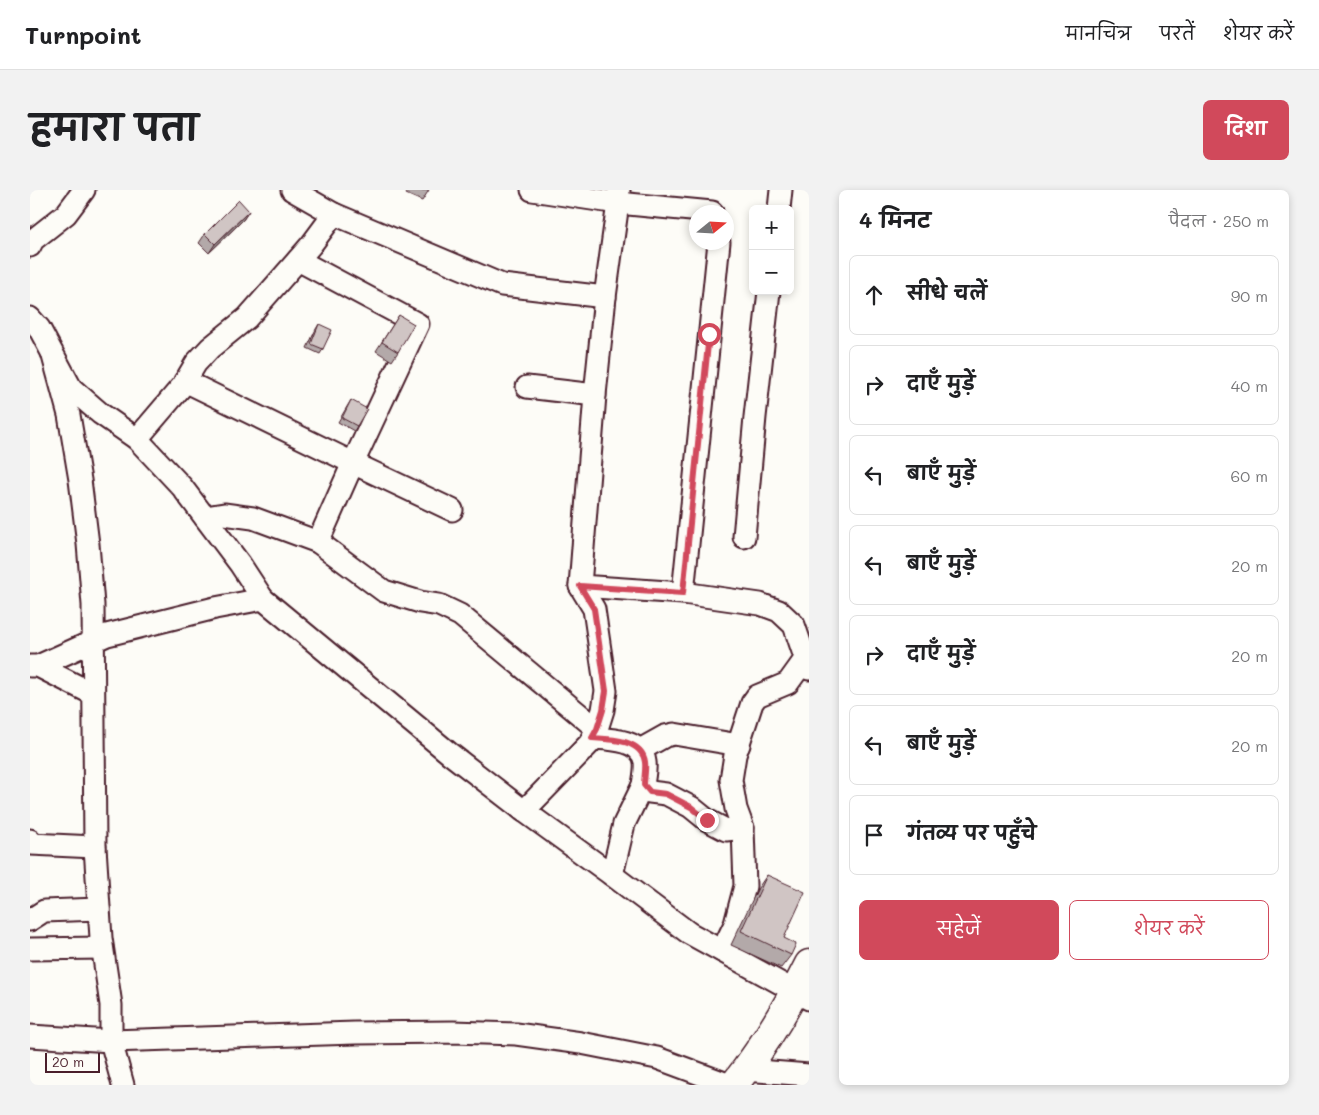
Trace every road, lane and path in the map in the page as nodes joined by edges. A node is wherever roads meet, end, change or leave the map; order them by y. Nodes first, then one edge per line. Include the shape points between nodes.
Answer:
1 (84, 190) edge
2 (292, 190) edge
3 (532, 190) edge
4 (781, 190) edge
5 (618, 197) edge
6 (779, 205) edge
7 (689, 208) edge
8 (334, 214) junction
9 (30, 246) edge
10 (718, 250) edge
11 (298, 260) junction
12 (769, 295) edge
13 (605, 297) junction
14 (30, 318) edge
15 (53, 356) junction
16 (185, 381) junction
17 (527, 387) dead end
18 (595, 395) junction
19 (137, 438) junction
20 (353, 463) junction
21 (452, 510) dead end
22 (205, 517) junction
23 (744, 537) dead end
24 (318, 542) junction
25 (580, 586) junction
26 (683, 593) junction
27 (263, 599) junction
28 (93, 642) junction
29 (807, 664) edge
30 (34, 666) edge
31 (93, 694) junction
32 (595, 733) junction
33 (739, 745) junction
34 (640, 750) junction
35 (644, 785) junction
36 (524, 812) junction
37 (743, 828) junction
38 (30, 840) edge
39 (94, 847) junction
40 (612, 875) junction
41 (99, 910) junction
42 (30, 920) edge
43 (102, 948) junction
44 (30, 949) edge
45 (722, 951) junction
46 (809, 964) edge
47 (802, 995) edge
48 (30, 1036) edge
49 (111, 1041) junction
50 (809, 1075) edge
51 (736, 1080) edge
52 (123, 1085) edge

1 - 9 street via 66,214
2 - 8 street
3 - 5 street
4 - 6 street
5 - 7 street
5 - 13 street
8 - 11 street
8 - 13 street via 502,285
10 - 26 street
11 - 16 street via 247,318 210,348
11 - 20 street via 418,324
12 - 23 street
13 - 18 street
14 - 15 street via 39,328
15 - 19 street via 72,388
15 - 28 street via 69,415 80,480 93,605
16 - 19 street
16 - 20 street
17 - 18 street
18 - 25 street
19 - 22 street
20 - 21 street
20 - 24 street
22 - 24 street via 224,514 253,518
22 - 27 street
24 - 32 street via 384,591 439,605 460,615
25 - 26 street
25 - 32 street via 594,609 606,691
26 - 29 street via 760,604 779,611 794,626
27 - 28 street via 107,634
27 - 36 street
28 - 30 street
28 - 31 street
29 - 33 street via 788,682 757,696
30 - 31 street
31 - 39 street
32 - 34 street via 622,740
32 - 36 street via 590,743
33 - 34 street via 674,734
33 - 37 street via 731,780
34 - 35 street via 645,761
35 - 37 street via 650,792 666,794 691,807 726,830
35 - 40 street via 624,824
36 - 40 street
37 - 45 street via 745,886 735,924
38 - 39 street via 30,844
39 - 41 street
40 - 45 street via 689,932
41 - 42 street via 44,911
41 - 43 street
43 - 44 street
43 - 49 street via 111,1005
45 - 47 street
46 - 47 main road
47 - 51 main road
48 - 49 street
49 - 51 street via 355,1033 516,1034 657,1058
49 - 52 street
50 - 51 street

